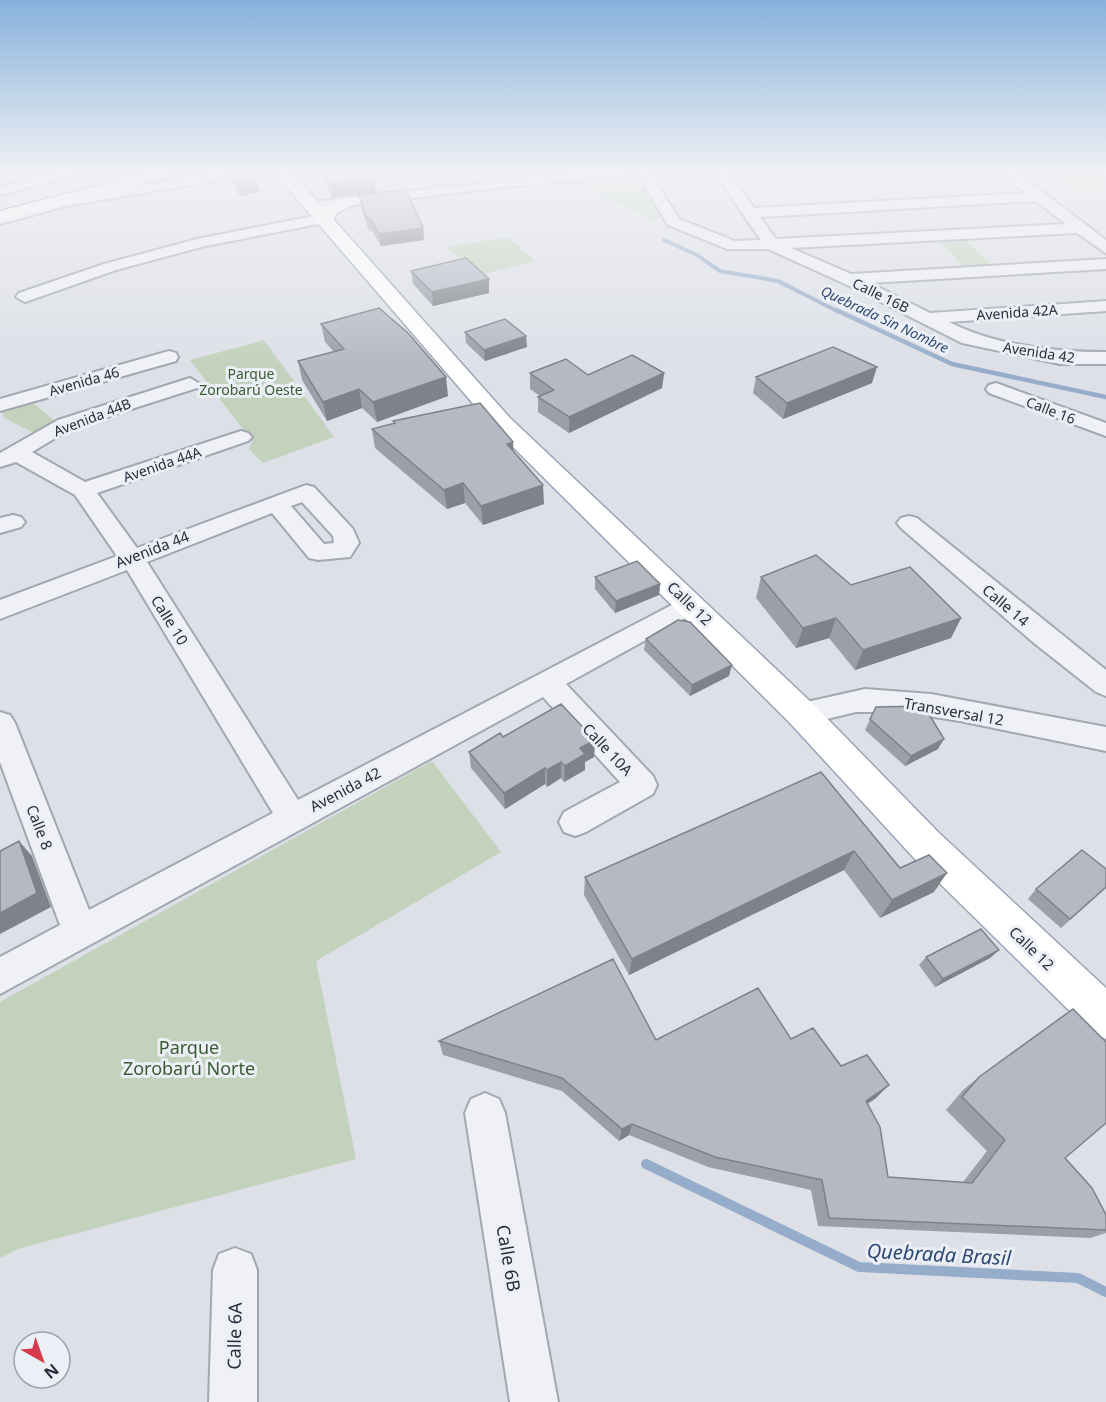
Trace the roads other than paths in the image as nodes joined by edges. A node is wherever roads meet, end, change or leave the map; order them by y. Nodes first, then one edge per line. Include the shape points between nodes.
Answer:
1 (227, 236) edge
2 (340, 236) edge
3 (709, 236) edge
4 (766, 236) edge
5 (927, 236) edge
6 (1091, 236) edge
7 (772, 245) junction
8 (1106, 248) edge
9 (1106, 264) edge
10 (849, 279) junction
11 (25, 297) dead end
12 (1106, 306) edge
13 (928, 318) junction
14 (972, 340) joint
15 (169, 357) dead end
16 (1106, 358) edge
17 (190, 384) dead end
18 (996, 389) dead end
19 (35, 395) junction
20 (0, 405) edge
21 (65, 424) junction
22 (1106, 430) edge
23 (241, 437) dead end
24 (8, 457) edge
25 (83, 490) junction
26 (276, 503) junction
27 (909, 523) dead end
28 (131, 557) junction
29 (691, 604) junction
30 (0, 610) edge
31 (547, 682) junction
32 (1106, 685) edge
33 (802, 714) junction
34 (0, 723) edge
35 (1106, 739) edge
36 (292, 817) junction
37 (575, 822) dead end
38 (80, 931) junction
39 (0, 976) edge
40 (1106, 1017) edge
41 (485, 1113) dead end
42 (235, 1270) dead end
43 (233, 1402) edge
44 (534, 1402) edge

1 - 11 street via 111,267
2 - 29 main road, Calle 12 via 502,423
3 - 7 street via 730,245
4 - 7 street, Calle 16B
5 - 7 street
6 - 8 street
7 - 10 street, Calle 16B
9 - 10 street
10 - 13 street, Calle 16B
12 - 13 street, Avenida 42A
13 - 14 street, Calle 16B
14 - 16 street, Avenida 42 via 1068,359
15 - 19 street, Avenida 46
17 - 21 street, Avenida 44B
18 - 22 street, Calle 16
19 - 20 street, Avenida 46
19 - 21 street
21 - 24 street, Avenida 44B
23 - 25 street, Avenida 44A
24 - 25 street, Calle 10
25 - 28 street, Calle 10
26 - 26 street, Avenida 44 via 306,492 345,534 347,543 341,551 318,552
26 - 28 street, Avenida 44
27 - 32 street, Calle 14
28 - 30 street, Avenida 44
28 - 36 street, Calle 10
29 - 31 street, Avenida 42
29 - 33 main road, Calle 12
31 - 36 street, Avenida 42
31 - 37 street, Calle 10A via 642,786
33 - 35 street, Transversal 12 via 872,699 916,702
33 - 40 main road, Calle 12 via 926,844
34 - 38 street, Calle 8
36 - 38 street, Avenida 42
38 - 39 street, Avenida 42
41 - 44 street, Calle 6B
42 - 43 street, Calle 6A

